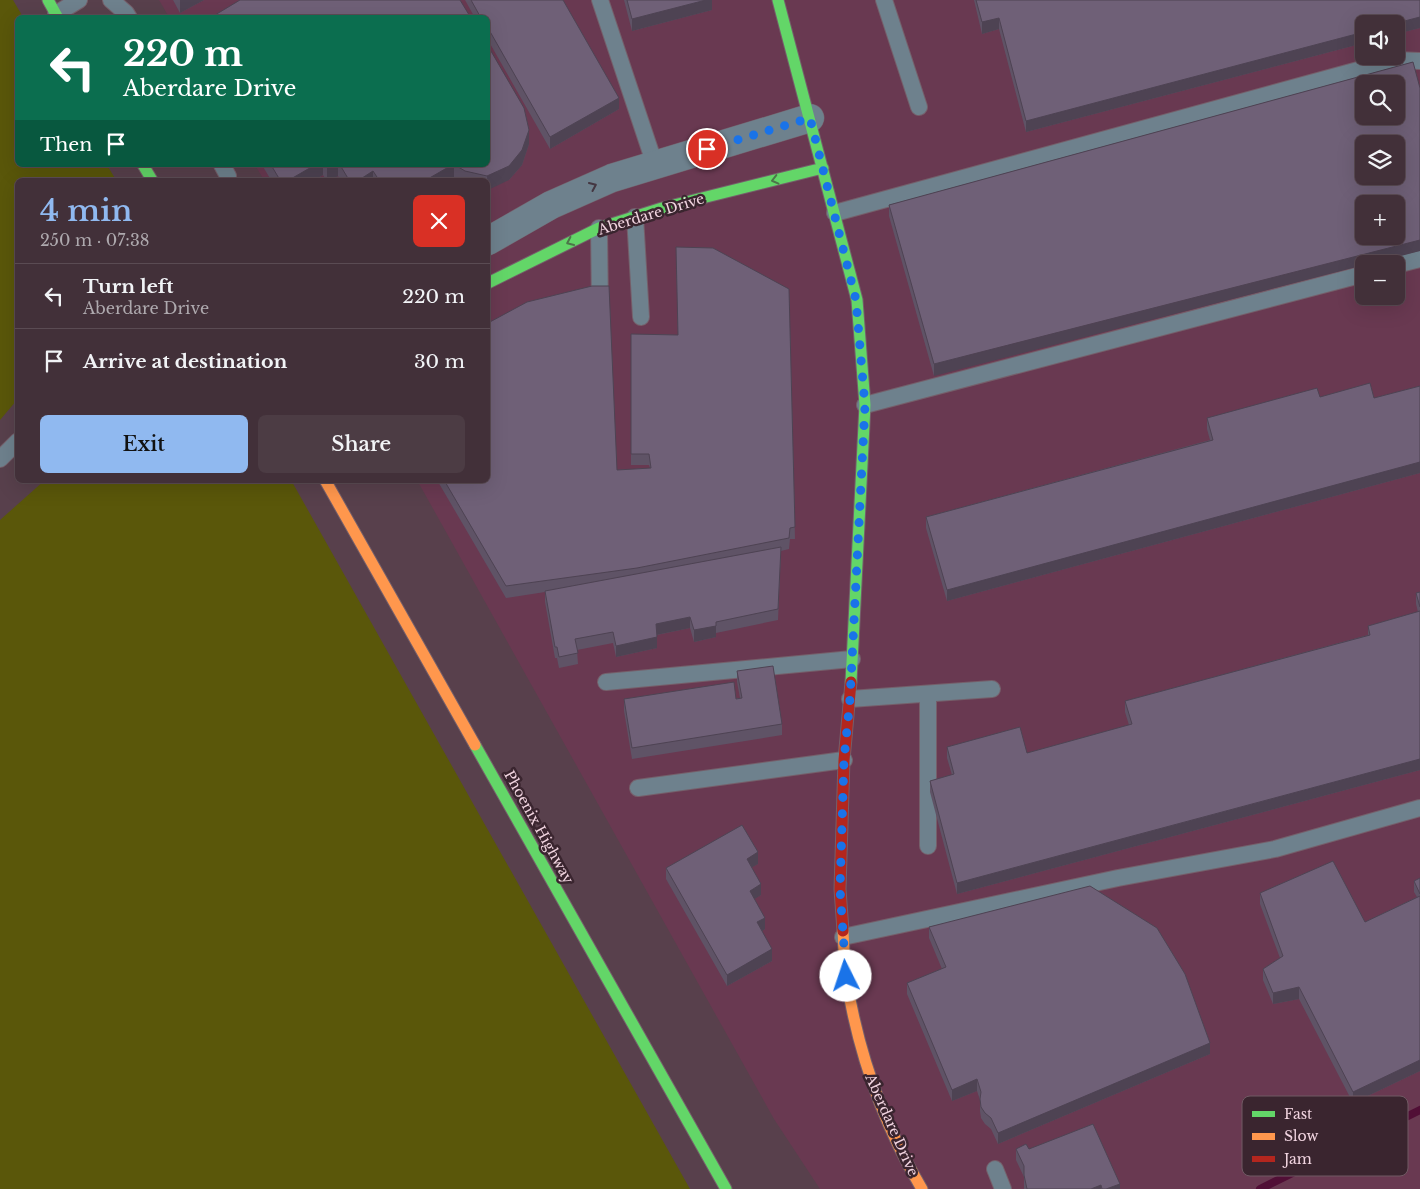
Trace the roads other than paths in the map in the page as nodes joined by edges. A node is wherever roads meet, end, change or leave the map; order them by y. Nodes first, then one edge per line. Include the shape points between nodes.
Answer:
1 (79, 0) edge
2 (111, 0) edge
3 (600, 0) edge
4 (778, 0) edge
5 (884, 0) edge
6 (54, 10) edge
7 (127, 15) edge
8 (1420, 61) edge
9 (919, 107) dead end
10 (810, 118) junction
11 (655, 165) junction
12 (144, 167) edge
13 (823, 168) junction
14 (151, 178) edge
15 (834, 213) junction
16 (635, 217) junction
17 (599, 228) junction
18 (490, 240) edge
19 (1420, 259) edge
20 (1405, 263) edge
21 (1355, 276) edge
22 (490, 283) edge
23 (641, 318) dead end
24 (600, 328) edge
25 (865, 406) junction
26 (15, 444) edge
27 (0, 459) edge
28 (327, 483) edge
29 (852, 659) junction
30 (606, 682) dead end
31 (992, 689) dead end
32 (928, 694) junction
33 (850, 699) junction
34 (844, 760) junction
35 (638, 788) dead end
36 (1420, 808) edge
37 (928, 846) dead end
38 (844, 937) junction
39 (995, 1169) dead end
40 (726, 1189) edge
41 (922, 1189) edge
42 (1003, 1189) edge

1 - 6 lane
2 - 7 lane
3 - 11 lane
4 - 10 street, Aberdare Drive
5 - 9 lane
8 - 15 lane via 1395,60
10 - 11 street
10 - 13 street, Aberdare Drive
18 -> 11 street via 551,205 612,178
12 - 14 street
13 - 15 street, Aberdare Drive
13 -> 16 street, Aberdare Drive
15 - 25 street, Aberdare Drive via 856,300
16 - 17 street, Aberdare Drive
16 - 23 lane
17 -> 22 street, Aberdare Drive
17 - 24 lane
19 - 20 lane
21 - 25 lane
25 - 29 street, Aberdare Drive
26 - 27 lane
28 - 40 street, Phoenix Highway
29 - 30 lane
29 - 33 street, Aberdare Drive
31 - 32 lane
32 - 33 lane
32 - 37 lane
33 - 34 street, Aberdare Drive
34 - 35 lane
34 - 38 street, Aberdare Drive via 840,889
36 - 38 lane via 1275,849 1118,878
38 - 41 street, Aberdare Drive via 846,976 857,1034 873,1088 907,1164
39 - 42 lane

